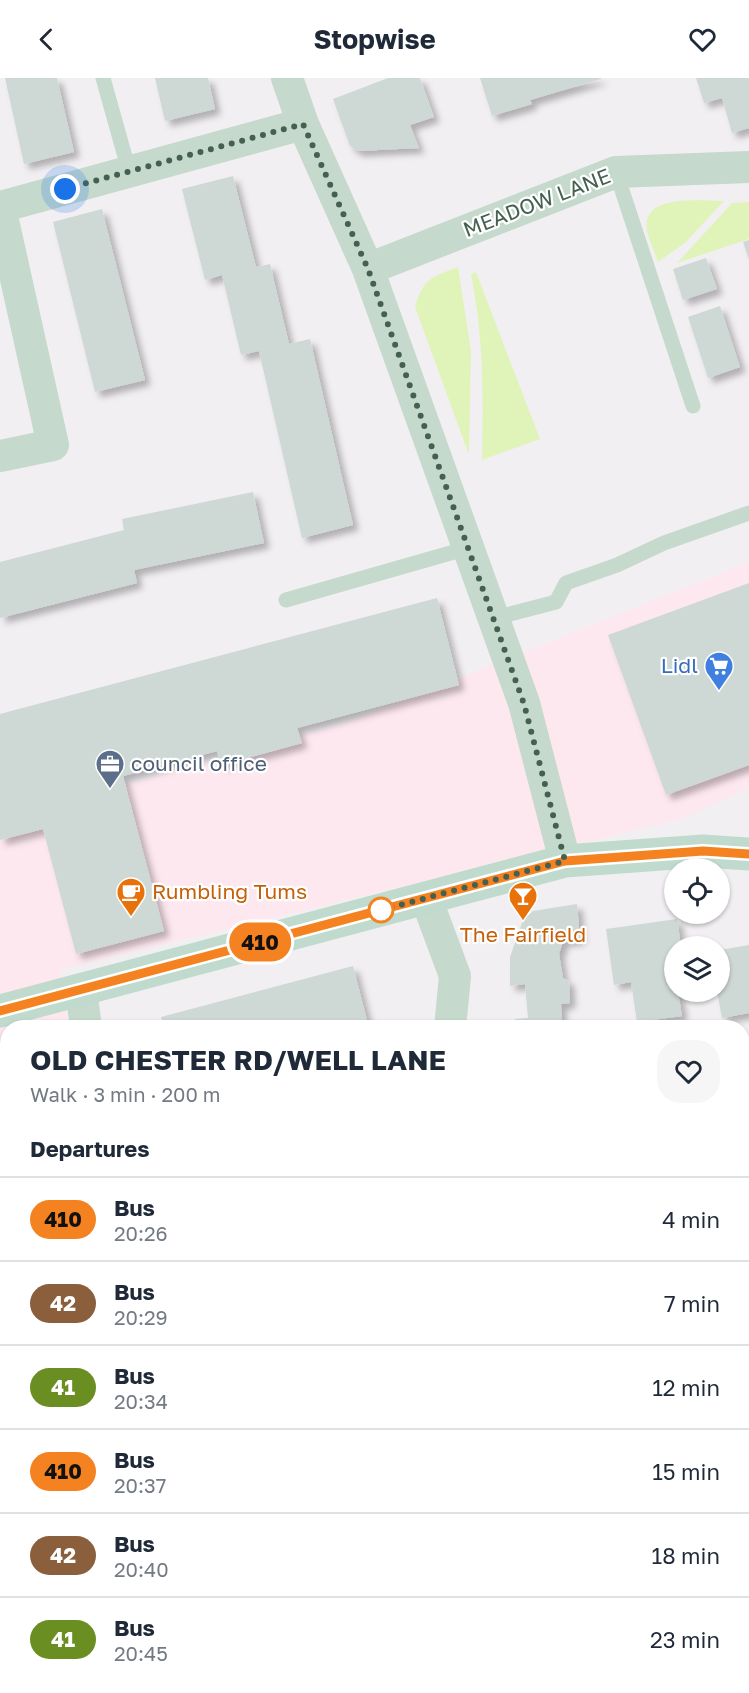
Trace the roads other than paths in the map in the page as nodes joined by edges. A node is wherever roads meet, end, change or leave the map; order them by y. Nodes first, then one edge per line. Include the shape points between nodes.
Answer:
1 (103, 78) edge
2 (287, 78) edge
3 (303, 124) junction
4 (749, 167) edge
5 (129, 171) junction
6 (616, 171) junction
7 (0, 206) edge
8 (368, 269) junction
9 (693, 406) dead end
10 (0, 456) edge
11 (749, 513) edge
12 (468, 548) junction
13 (286, 600) dead end
14 (494, 618) junction
15 (749, 854) edge
16 (565, 861) junction
17 (426, 898) junction
18 (81, 989) junction
19 (0, 1011) edge
20 (85, 1020) edge
21 (451, 1020) edge

1 - 5 lane
2 - 3 street
3 - 5 street
3 - 8 street
4 - 6 street, MEADOW LANE
5 - 7 street
6 - 8 street, MEADOW LANE
6 - 9 lane
7 - 10 street via 53,445
8 - 12 street
11 - 14 lane via 566,583 556,602
12 - 13 lane
12 - 14 street
14 - 16 street via 524,704
15 - 16 main road via 703,851
16 - 17 main road
17 - 18 main road
17 - 21 street via 456,976
18 - 19 main road
18 - 20 street

